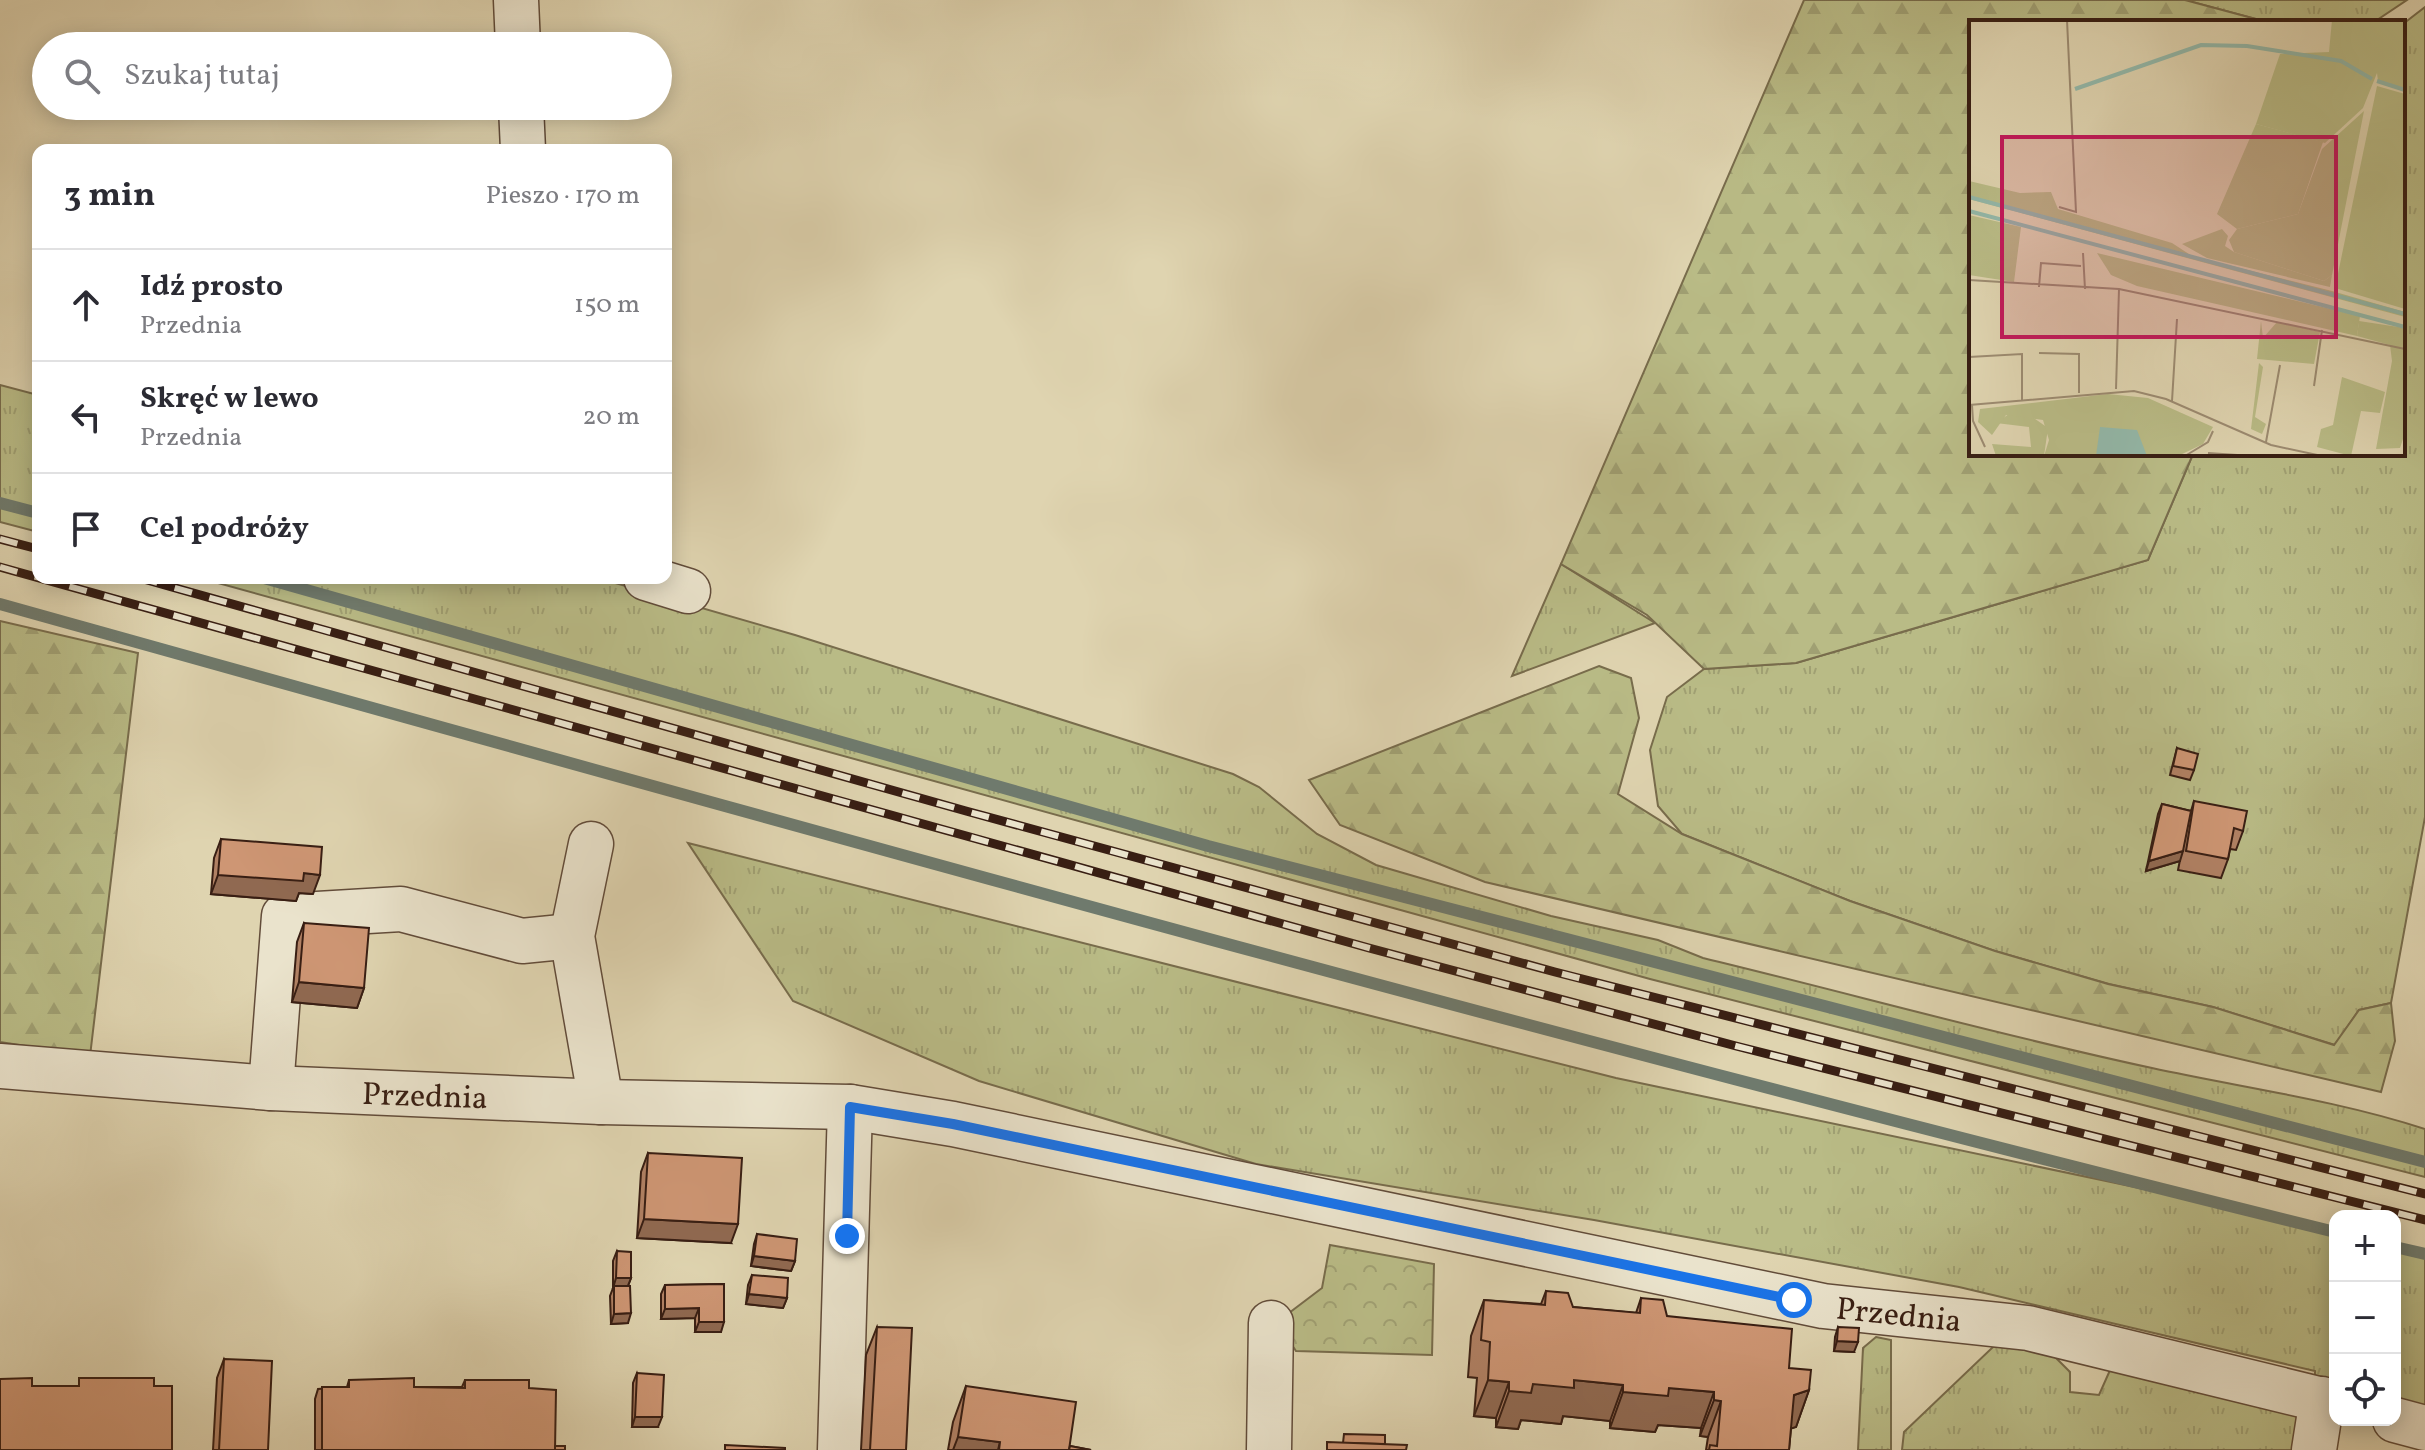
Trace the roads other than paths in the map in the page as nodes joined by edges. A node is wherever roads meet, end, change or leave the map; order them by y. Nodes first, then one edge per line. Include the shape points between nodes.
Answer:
1 (516, 0) edge
2 (517, 32) edge
3 (522, 120) edge
4 (523, 144) edge
5 (665, 584) edge
6 (688, 591) dead end
7 (591, 844) dead end
8 (572, 936) junction
9 (0, 1066) edge
10 (271, 1088) junction
11 (601, 1102) junction
12 (850, 1107) junction
13 (1271, 1323) dead end
14 (2328, 1401) edge
15 (2401, 1422) edge
16 (2425, 1428) edge
17 (840, 1450) edge
18 (1269, 1450) edge
19 (2314, 1450) edge

1 - 2 street
3 - 4 street
5 - 6 street
7 - 8 street
8 - 10 street via 522,941 401,909 284,916
8 - 11 street
9 - 10 street, Przednia
10 - 11 street, Przednia
11 - 12 street, Przednia
12 - 14 street, Przednia via 1823,1306 2028,1328
12 - 17 street
13 - 18 street
14 - 19 street
15 - 16 street

